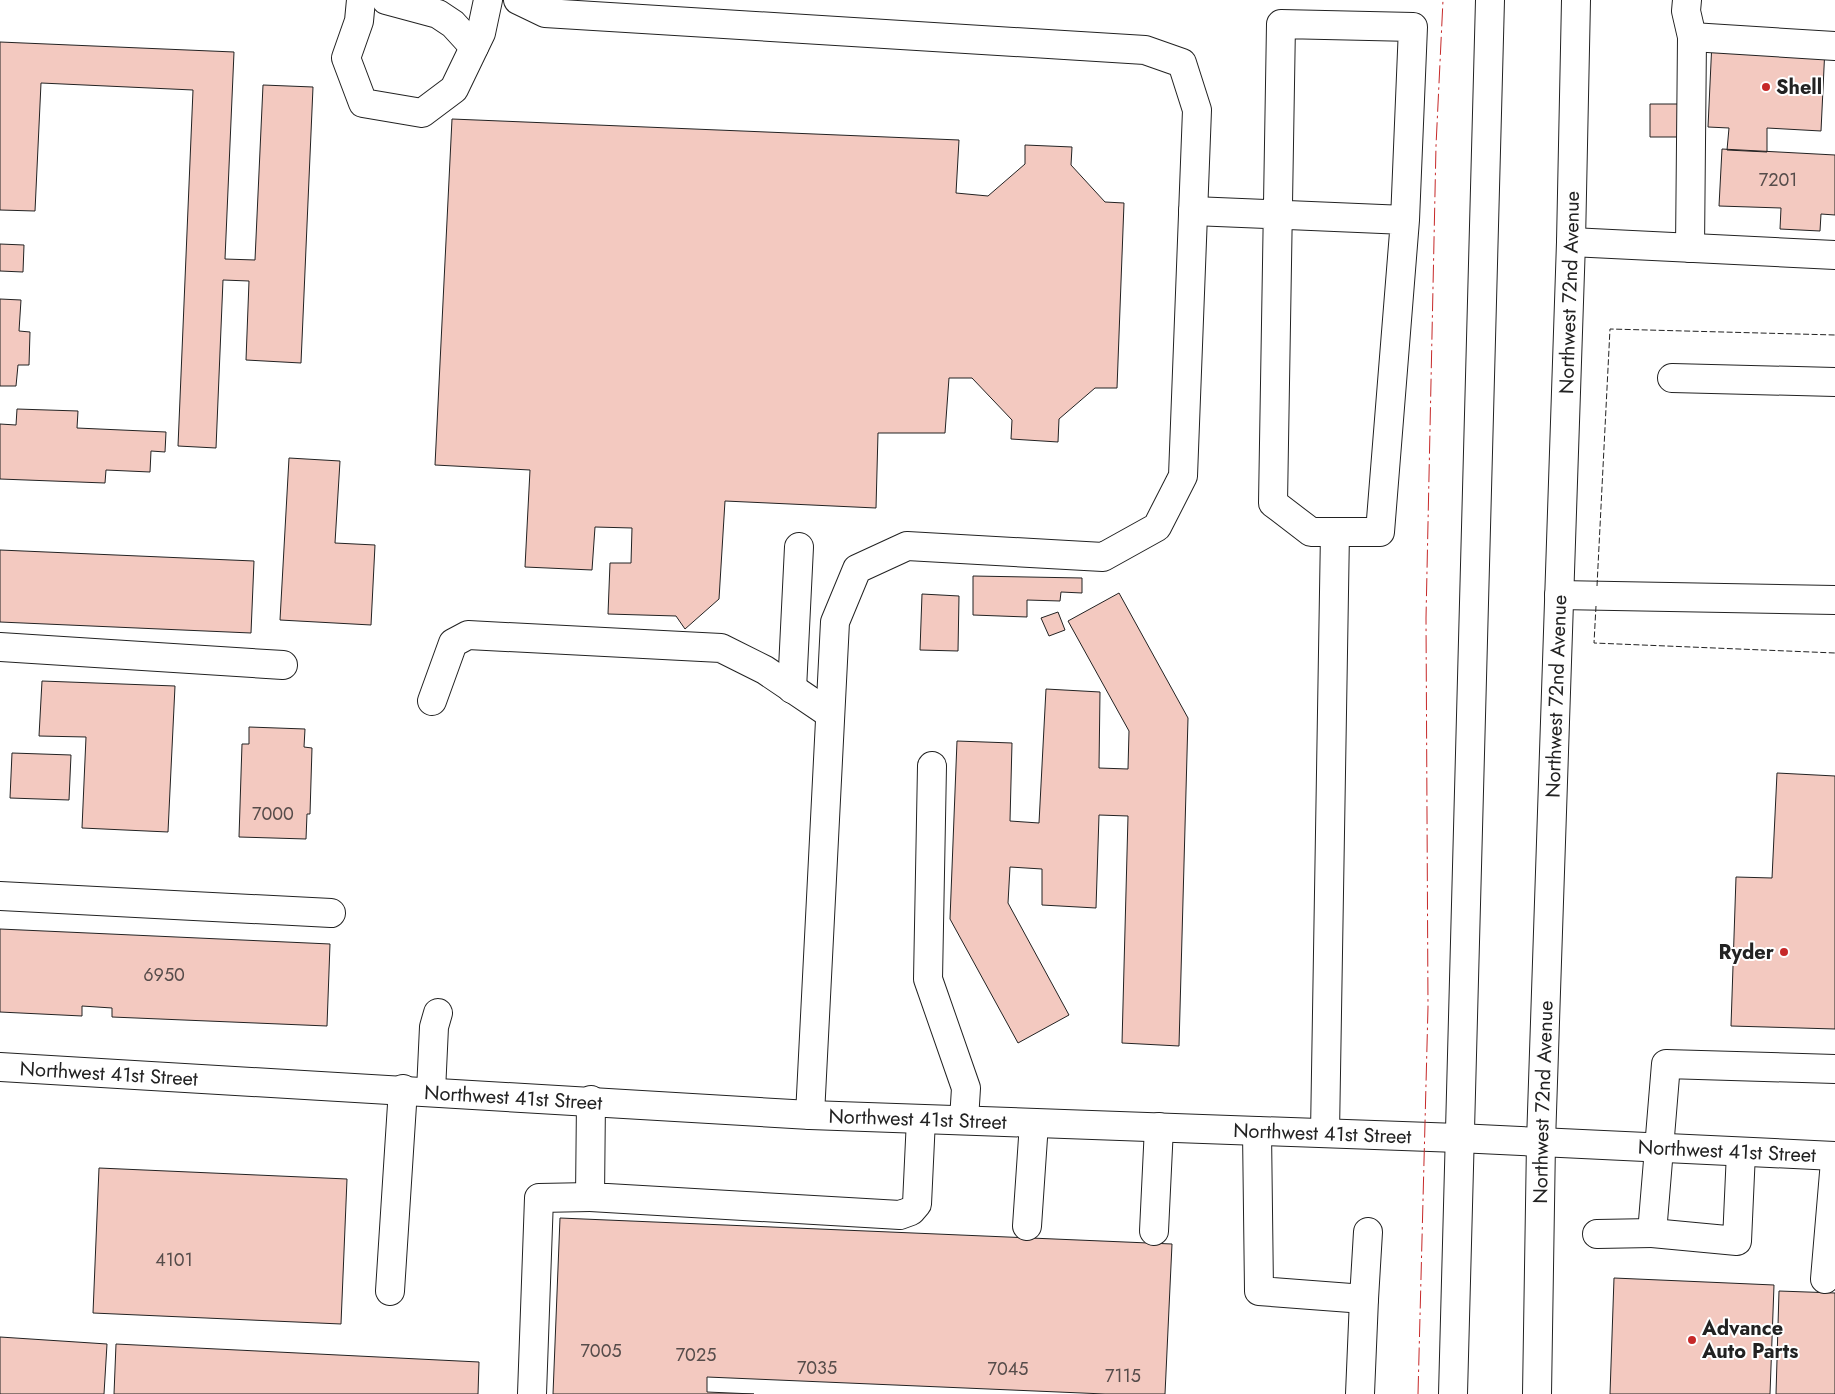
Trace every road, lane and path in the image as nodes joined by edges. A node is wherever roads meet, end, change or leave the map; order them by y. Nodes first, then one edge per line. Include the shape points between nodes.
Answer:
1 (360, 0) edge
2 (386, 0) edge
3 (488, 0) edge
4 (518, 0) edge
5 (1490, 0) edge
6 (1576, 0) edge
7 (1687, 0) edge
8 (1692, 37) junction
9 (1835, 46) edge
10 (474, 47) junction
11 (1193, 211) junction
12 (1277, 215) junction
13 (1405, 220) junction
14 (1571, 242) junction
15 (1690, 248) junction
16 (1835, 255) edge
17 (1672, 378) dead end
18 (1835, 382) edge
19 (1335, 532) junction
20 (799, 547) dead end
21 (1559, 595) junction
22 (1835, 600) edge
23 (0, 647) edge
24 (283, 665) dead end
25 (792, 689) junction
26 (432, 700) dead end
27 (830, 714) junction
28 (932, 766) dead end
29 (0, 896) edge
30 (330, 914) dead end
31 (438, 1013) dead end
32 (0, 1067) edge
33 (1835, 1068) edge
34 (403, 1089) junction
35 (431, 1091) junction
36 (591, 1100) junction
37 (810, 1114) junction
38 (921, 1119) junction
39 (964, 1120) junction
40 (1034, 1123) junction
41 (1159, 1127) junction
42 (1257, 1131) junction
43 (1325, 1133) junction
44 (1458, 1138) junction
45 (1541, 1142) junction
46 (1660, 1148) junction
47 (1741, 1152) junction
48 (1835, 1156) edge
49 (1835, 1161) edge
50 (590, 1197) junction
51 (1027, 1226) dead end
52 (1154, 1231) dead end
53 (1368, 1232) dead end
54 (1652, 1233) junction
55 (1598, 1234) dead end
56 (1825, 1278) dead end
57 (390, 1291) dead end
58 (1364, 1299) junction
59 (532, 1394) edge
60 (1360, 1394) edge
61 (1453, 1394) edge
62 (1536, 1394) edge

1 - 10 main road via 359,21 346,58 363,103 422,113 454,89
2 - 10 main road via 438,14 453,24
3 - 10 main road
4 - 11 main road via 545,13 1145,50 1182,63 1197,110
5 - 44 main road
6 - 14 main road, Northwest 72nd Avenue
7 - 8 main road
8 - 9 main road
8 - 15 main road
11 - 12 main road
11 - 27 main road via 1183,476 1157,527 1103,557 907,546 857,569 835,622
12 - 13 main road
12 - 13 main road via 1281,24 1413,27
12 - 19 main road via 1273,503 1311,532
13 - 19 main road via 1380,532
14 - 15 main road
14 - 21 main road, Northwest 72nd Avenue
15 - 16 main road
17 - 18 main road
19 - 43 main road
20 - 25 main road
21 - 22 main road
21 - 45 main road, Northwest 72nd Avenue
23 - 24 main road
25 - 26 main road via 765,670 721,648 468,635 453,642
25 - 27 main road
27 - 37 main road
28 - 39 main road via 928,979 966,1088
29 - 30 main road
31 - 35 main road via 434,1027
32 - 34 main road, Northwest 41st Street
33 - 46 main road via 1666,1064
34 - 35 main road, Northwest 41st Street
34 - 57 main road
35 - 36 main road, Northwest 41st Street
36 - 37 main road, Northwest 41st Street
36 - 50 main road
37 - 38 main road, Northwest 41st Street
38 - 39 main road, Northwest 41st Street
38 - 50 main road via 917,1204 911,1211 900,1214
39 - 40 main road, Northwest 41st Street
40 - 41 main road, Northwest 41st Street
40 - 51 main road
41 - 42 main road, Northwest 41st Street
41 - 52 main road
42 - 43 main road, Northwest 41st Street
42 - 58 main road via 1259,1291
43 - 44 main road, Northwest 41st Street
44 - 45 main road, Northwest 41st Street
44 - 61 main road
45 - 46 main road, Northwest 41st Street
45 - 62 main road, Northwest 72nd Avenue
46 - 47 main road, Northwest 41st Street
46 - 54 main road
47 - 48 main road, Northwest 41st Street
47 - 54 main road via 1737,1241
49 - 56 main road
50 - 59 main road via 539,1198
53 - 58 main road
54 - 55 main road
58 - 60 main road

